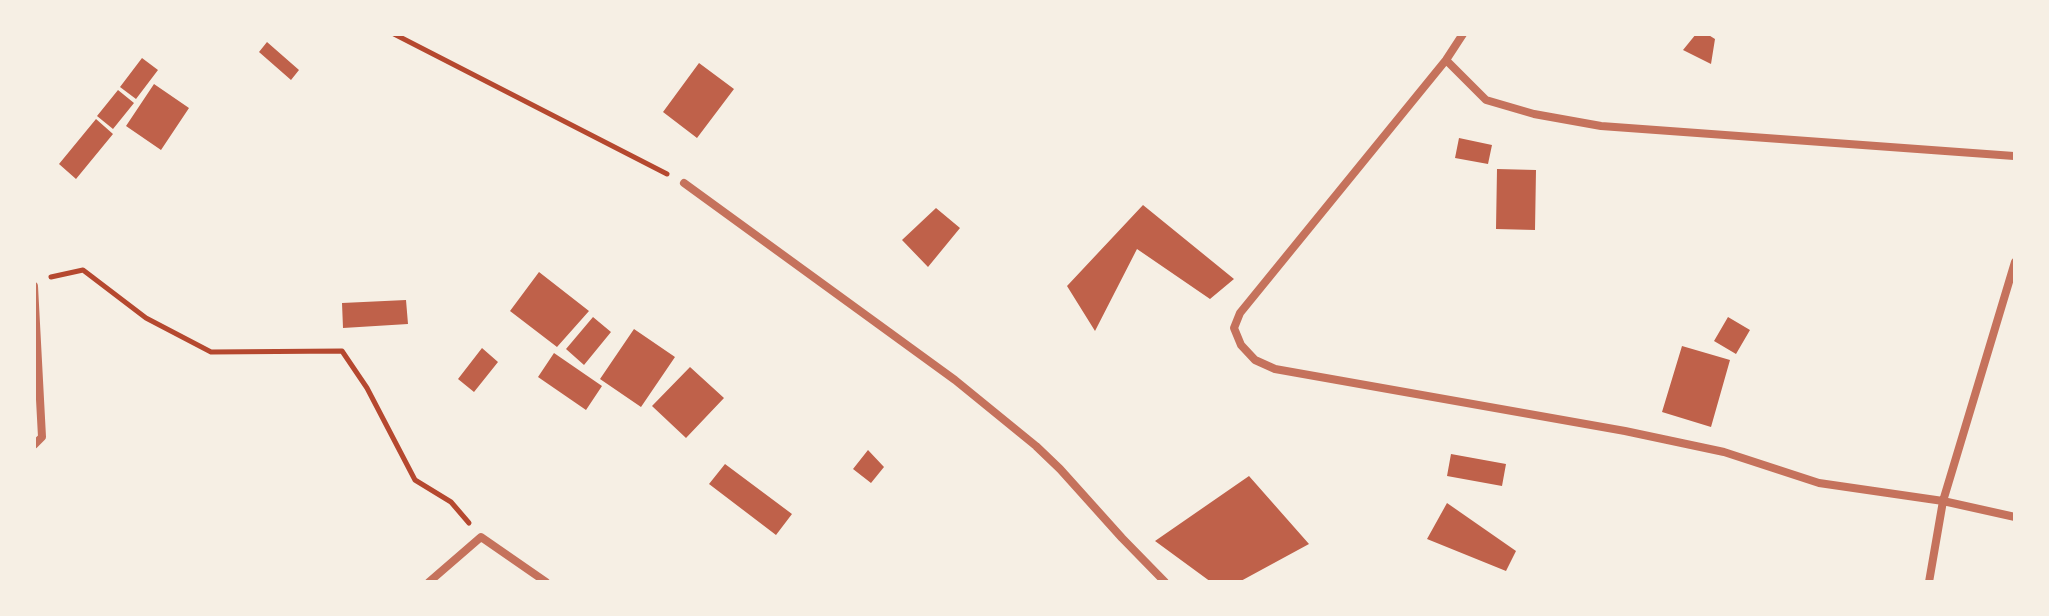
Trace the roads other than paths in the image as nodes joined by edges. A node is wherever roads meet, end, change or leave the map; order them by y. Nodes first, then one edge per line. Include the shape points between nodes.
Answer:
1 (1463, 34) edge
2 (1446, 60) junction
3 (2015, 156) edge
4 (684, 183) road end
5 (2015, 262) edge
6 (34, 286) edge
7 (34, 445) edge
8 (1943, 501) junction
9 (2015, 517) edge
10 (429, 582) edge
11 (546, 582) edge
12 (1165, 582) edge
13 (1929, 582) edge

1 - 2 street
2 - 3 street via 1486,100 1601,126
2 - 8 street via 1240,313 1234,328 1255,360 1275,369 1710,449 1819,483
4 - 12 street via 955,380 1036,446
5 - 8 street
6 - 7 street via 42,437
8 - 9 street
8 - 13 street
10 - 11 street via 481,537

